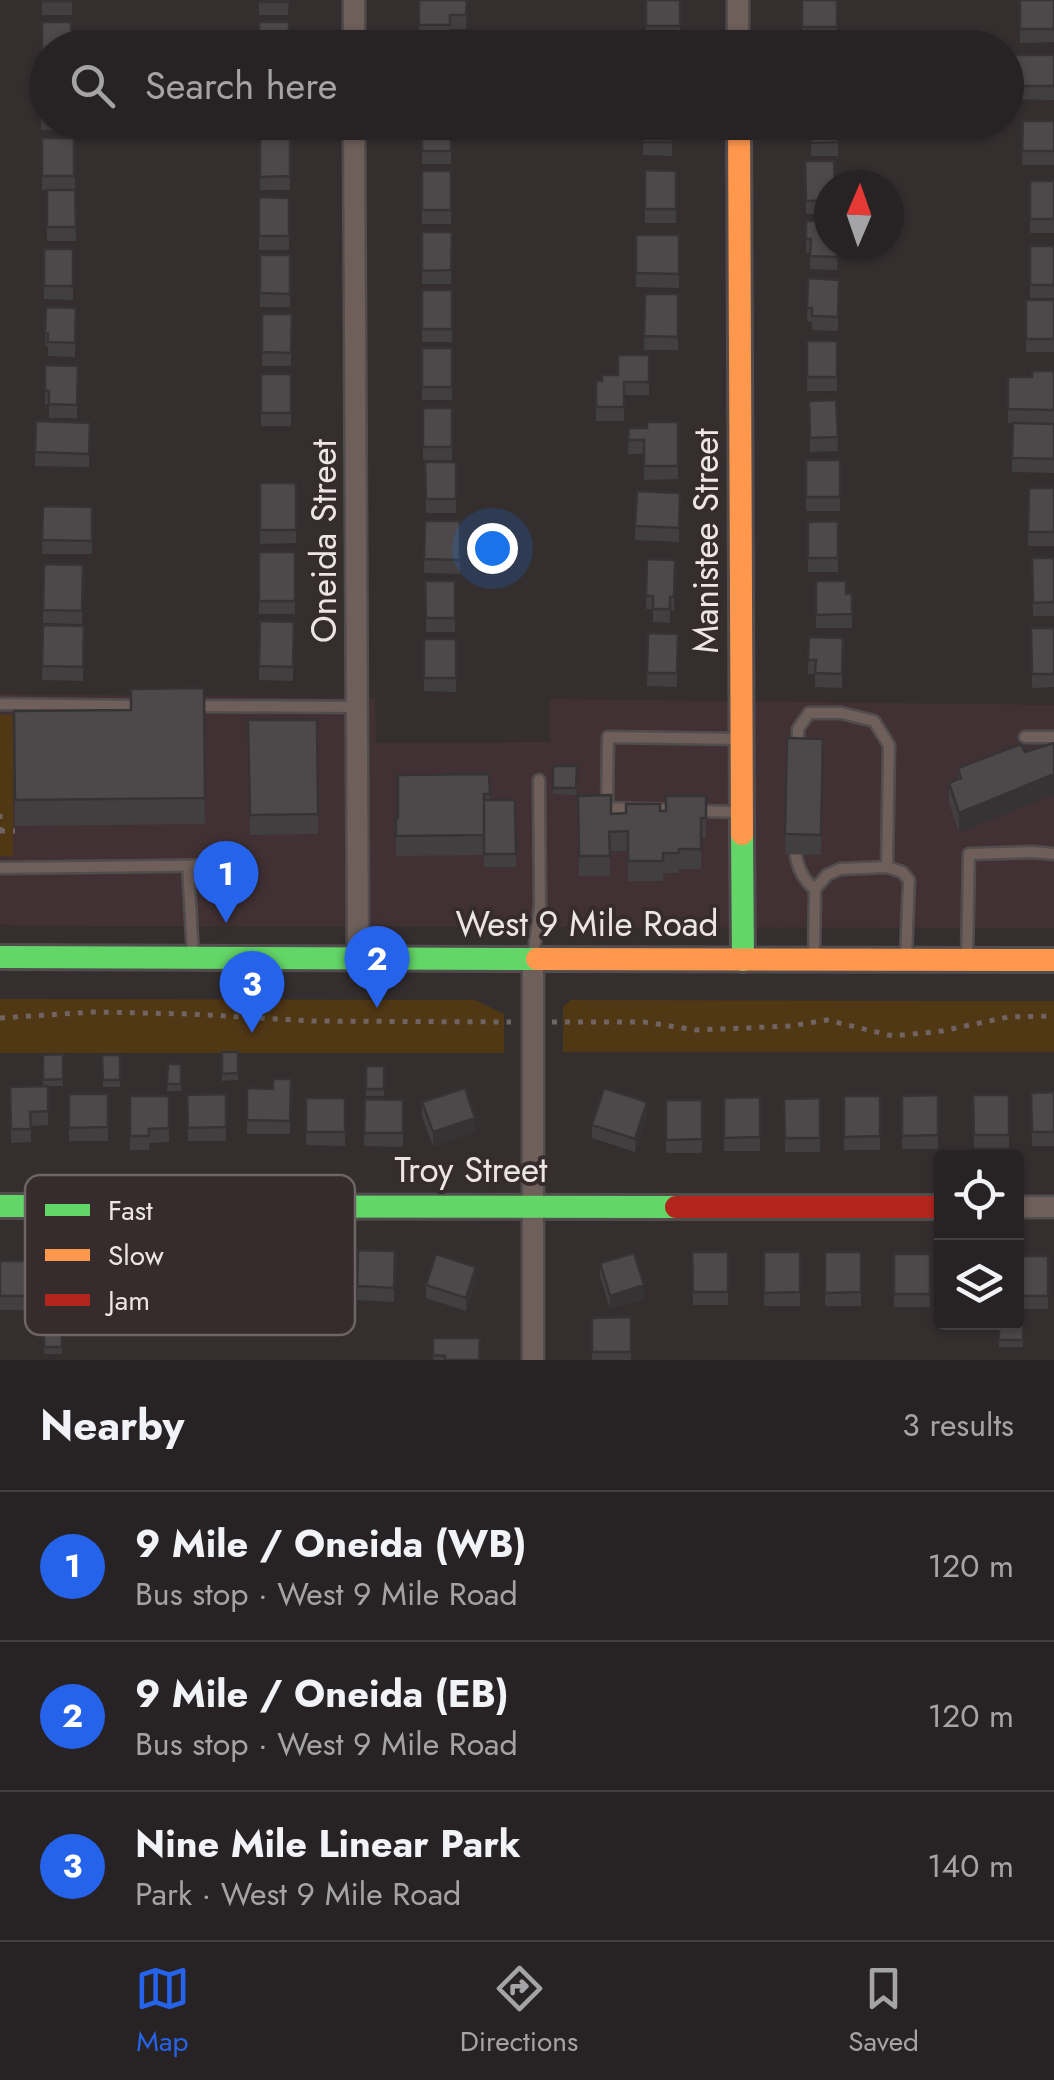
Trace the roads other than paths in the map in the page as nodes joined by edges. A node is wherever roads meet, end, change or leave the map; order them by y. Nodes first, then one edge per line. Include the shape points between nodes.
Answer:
1 (354, 0) edge
2 (738, 0) edge
3 (354, 30) edge
4 (738, 30) edge
5 (354, 140) edge
6 (739, 140) edge
7 (0, 704) edge
8 (159, 706) edge
9 (178, 706) edge
10 (357, 707) junction
11 (1025, 737) dead end
12 (1054, 738) edge
13 (742, 739) junction
14 (798, 758) edge
15 (539, 780) dead end
16 (744, 812) junction
17 (796, 835) edge
18 (1054, 854) edge
19 (241, 865) dead end
20 (188, 866) junction
21 (887, 867) junction
22 (0, 868) edge
23 (815, 889) junction
24 (0, 957) edge
25 (358, 958) junction
26 (193, 959) junction
27 (533, 959) junction
28 (743, 960) junction
29 (814, 960) junction
30 (906, 960) junction
31 (967, 960) junction
32 (1054, 960) edge
33 (355, 1205) edge
34 (533, 1205) junction
35 (0, 1206) edge
36 (25, 1206) edge
37 (934, 1207) edge
38 (1024, 1207) edge
39 (1054, 1207) edge
40 (533, 1360) edge

1 - 3 street
2 - 4 street
5 - 10 street, Oneida Street
6 - 13 street, Manistee Street
7 - 8 lane
9 - 10 lane
10 - 25 street, Oneida Street
11 - 12 lane
13 - 16 street, Manistee Street
13 - 16 lane via 608,738 607,808
14 - 21 lane via 798,730 809,712 874,721 889,745
15 - 27 lane via 540,906
16 - 28 street, Manistee Street
17 - 23 lane via 795,854 805,882
18 - 31 lane via 969,854
19 - 20 lane
20 - 22 lane
20 - 26 lane
21 - 23 lane via 840,868
21 - 30 lane via 909,880
23 - 29 lane
24 - 26 street, West 9 Mile Road
25 - 26 street, West 9 Mile Road
25 - 27 street, West 9 Mile Road
27 - 28 street, West 9 Mile Road
27 - 34 street
28 - 29 street, West 9 Mile Road
29 - 30 street, West 9 Mile Road
30 - 31 street, West 9 Mile Road
31 - 32 street, West 9 Mile Road
33 - 34 street, Troy Street
34 - 37 street, Troy Street
34 - 40 street
35 - 36 street, Troy Street
38 - 39 street

